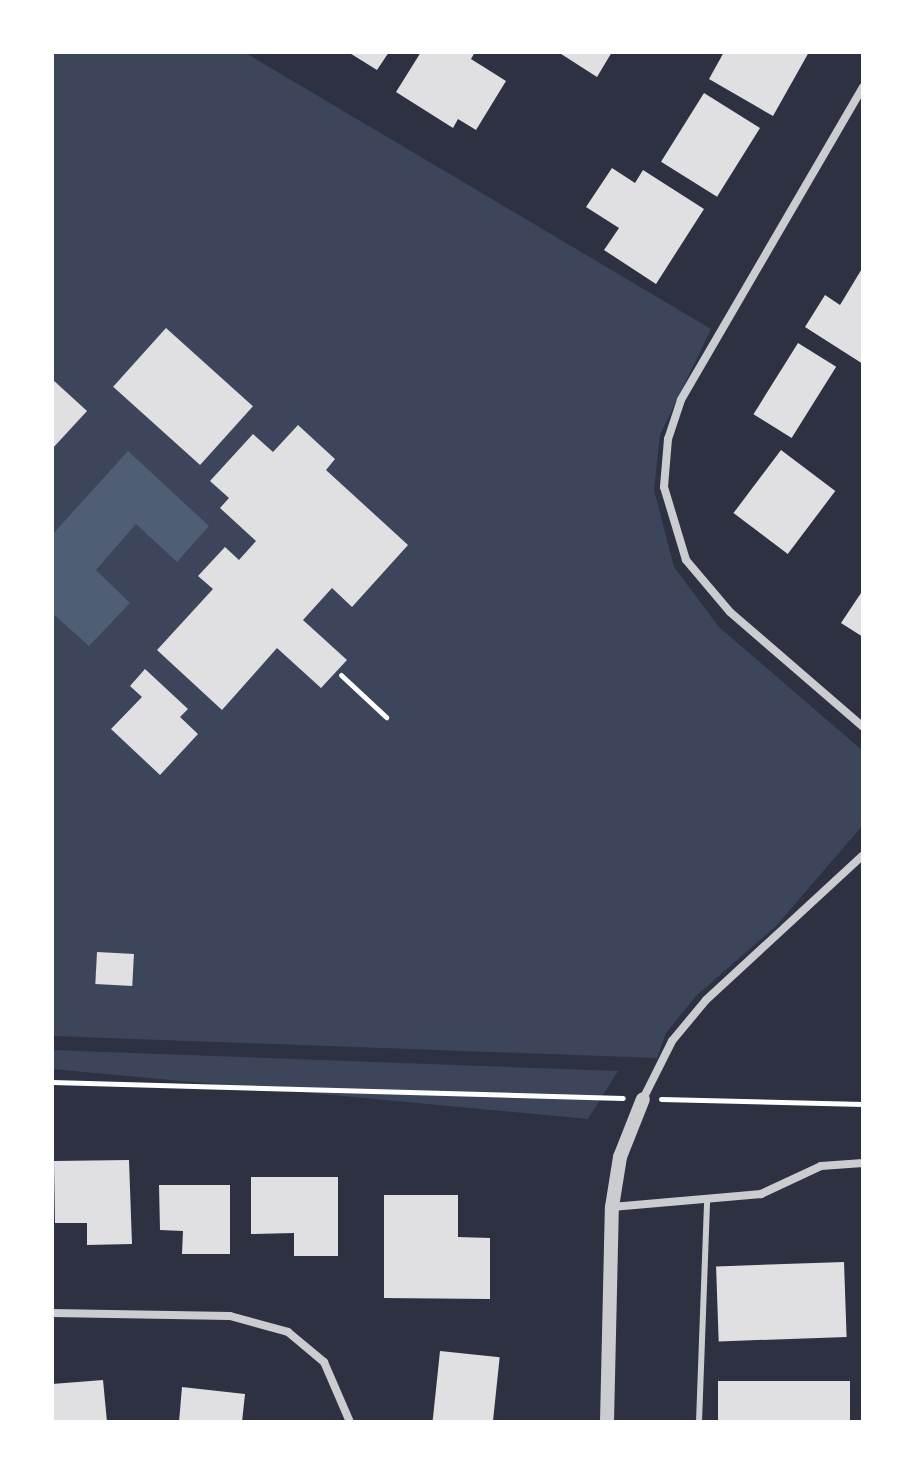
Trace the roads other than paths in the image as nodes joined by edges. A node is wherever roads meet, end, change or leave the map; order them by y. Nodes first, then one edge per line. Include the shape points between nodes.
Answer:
1 (863, 87) edge
2 (863, 727) edge
3 (863, 855) edge
4 (643, 1099) joint
5 (863, 1163) edge
6 (707, 1199) junction
7 (612, 1207) junction
8 (52, 1313) edge
9 (350, 1422) edge
10 (607, 1422) edge
11 (699, 1422) edge

1 - 2 street via 681,400 668,439 664,487 686,560 730,612
3 - 4 street via 706,1000 672,1041
4 - 7 street via 620,1157
5 - 6 street via 821,1166 761,1194
6 - 7 street
6 - 11 lane
7 - 10 street
8 - 9 street via 230,1316 288,1332 324,1362

